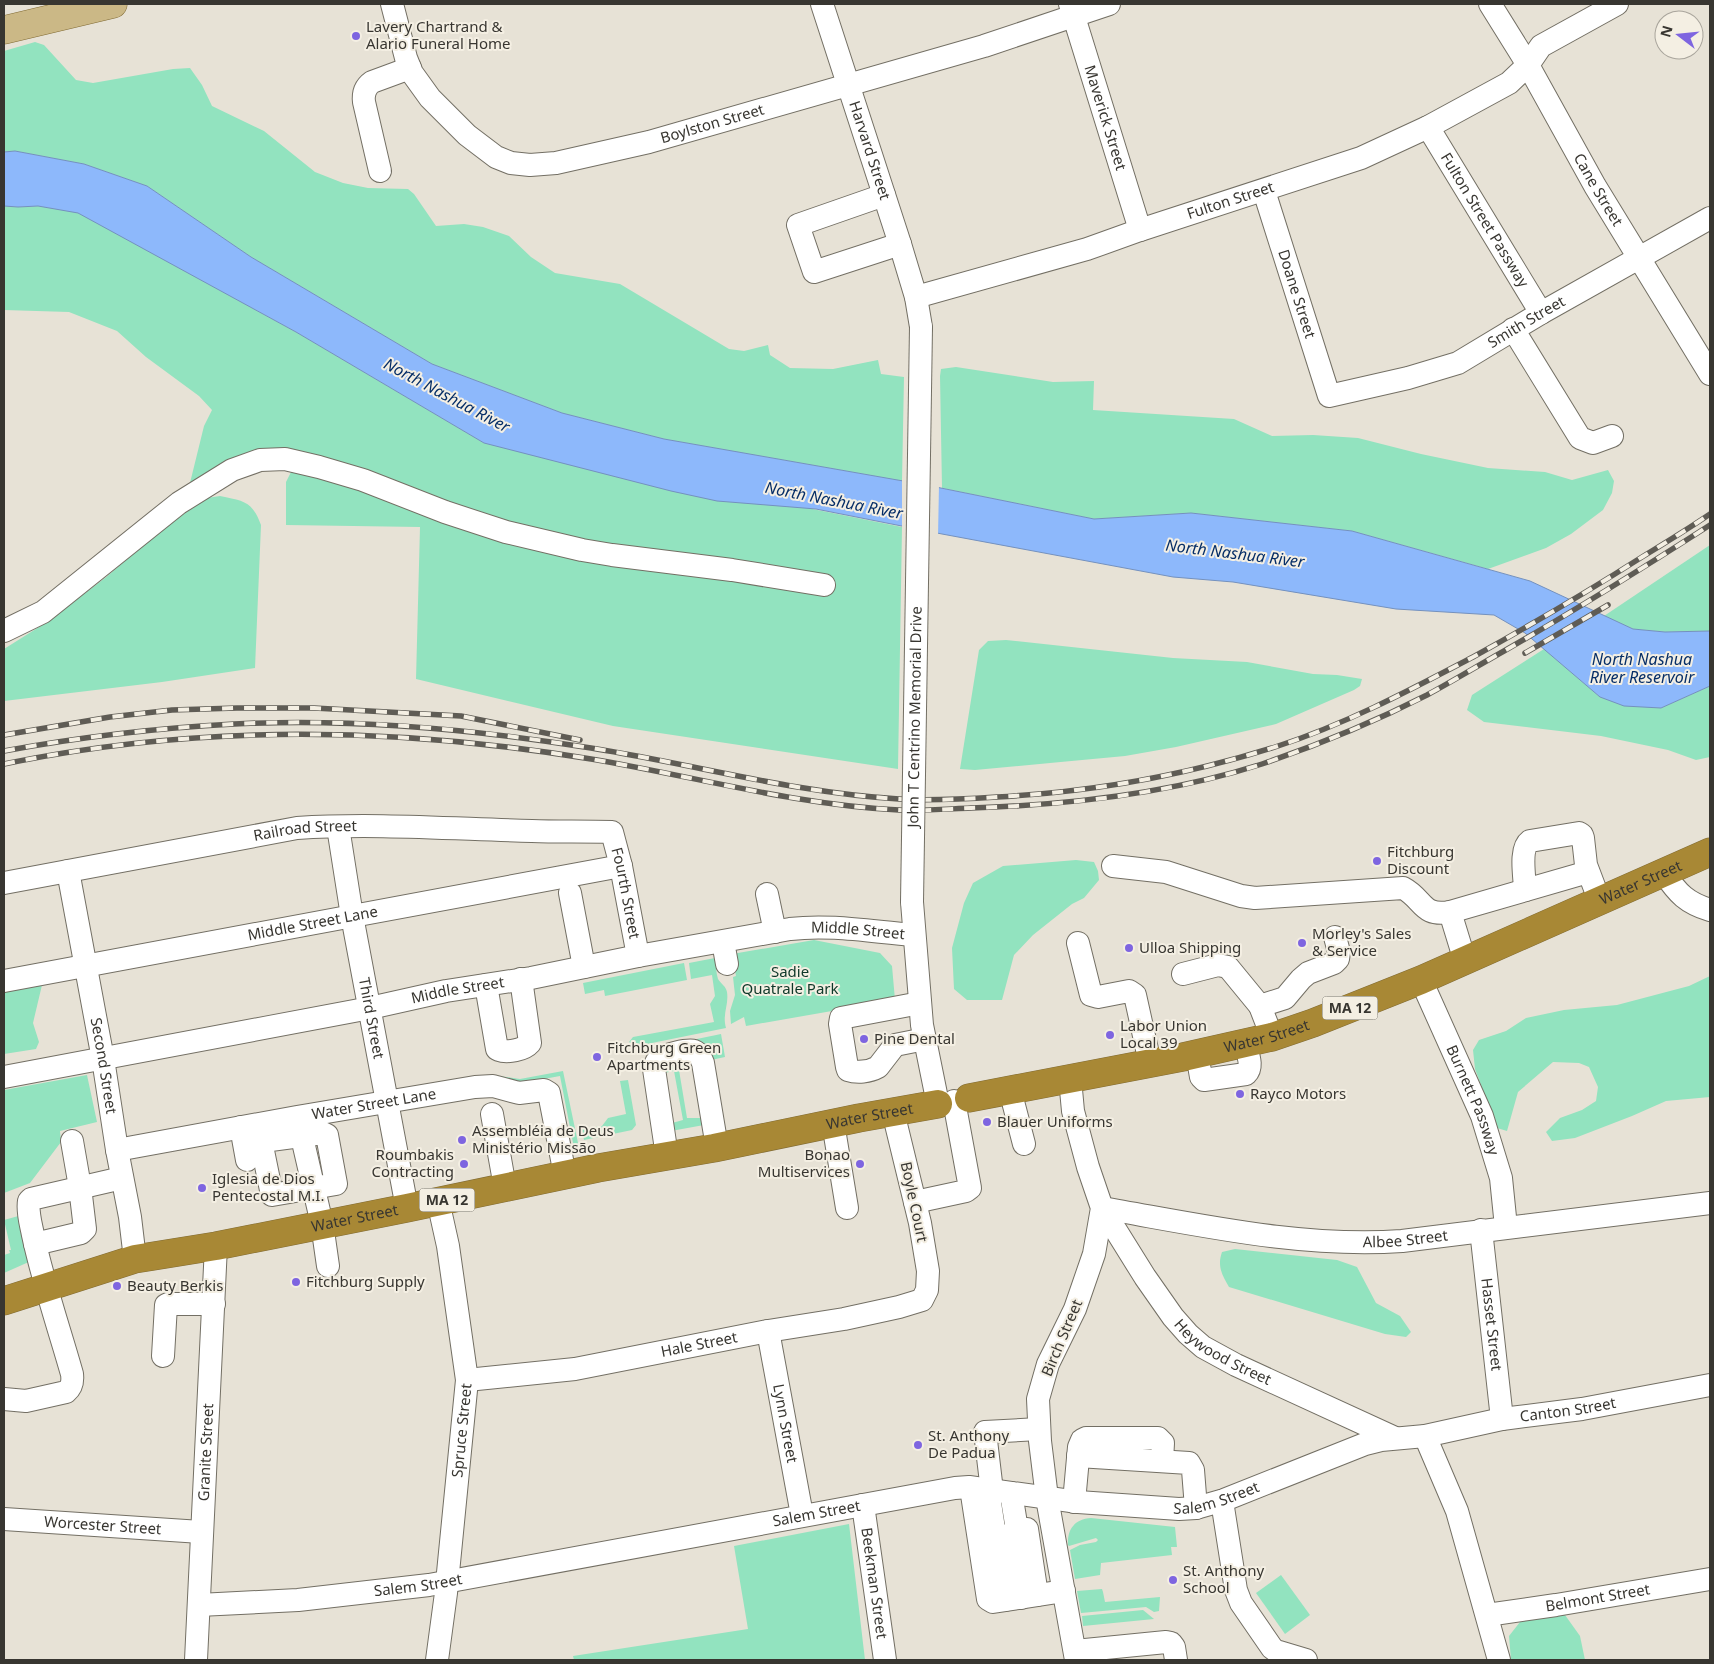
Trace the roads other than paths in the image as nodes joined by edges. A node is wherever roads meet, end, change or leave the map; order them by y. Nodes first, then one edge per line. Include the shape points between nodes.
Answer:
1 (392, 4) edge
2 (822, 4) edge
3 (1110, 4) edge
4 (1490, 4) edge
5 (1617, 4) edge
6 (105, 5) edge
7 (1072, 10) edge
8 (4, 30) edge
9 (1528, 65) junction
10 (410, 68) junction
11 (848, 84) junction
12 (1428, 127) junction
13 (380, 171) dead end
14 (1264, 191) junction
15 (884, 195) junction
16 (1710, 218) edge
17 (1140, 230) junction
18 (900, 244) junction
19 (1639, 257) junction
20 (916, 297) junction
21 (1541, 313) junction
22 (1514, 329) junction
23 (1710, 374) edge
24 (1328, 396) joint
25 (1612, 436) dead end
26 (824, 585) dead end
27 (4, 631) edge
28 (338, 827) junction
29 (612, 832) joint
30 (1710, 852) edge
31 (621, 866) junction
32 (1113, 866) dead end
33 (68, 872) junction
34 (1588, 872) junction
35 (1664, 873) junction
36 (4, 883) edge
37 (1525, 890) junction
38 (570, 893) dead end
39 (767, 894) dead end
40 (1600, 902) junction
41 (1710, 910) edge
42 (1450, 912) junction
43 (352, 916) junction
44 (775, 932) junction
45 (914, 935) junction
46 (1335, 937) dead end
47 (723, 942) junction
48 (1078, 943) dead end
49 (638, 956) junction
50 (1465, 961) junction
51 (727, 964) dead end
52 (86, 966) junction
53 (584, 967) junction
54 (1182, 974) dead end
55 (521, 979) junction
56 (1421, 980) junction
57 (4, 981) edge
58 (486, 985) junction
59 (920, 1003) junction
60 (1260, 1006) junction
61 (370, 1008) junction
62 (1272, 1037) junction
63 (925, 1040) junction
64 (103, 1059) junction
65 (1150, 1063) junction
66 (4, 1077) edge
67 (1070, 1079) junction
68 (1010, 1090) junction
69 (954, 1101) junction
70 (386, 1102) junction
71 (893, 1112) junction
72 (492, 1114) dead end
73 (833, 1123) junction
74 (299, 1126) junction
75 (241, 1127) junction
76 (72, 1141) dead end
77 (1024, 1144) dead end
78 (716, 1147) junction
79 (117, 1150) junction
80 (667, 1156) junction
81 (248, 1160) dead end
82 (565, 1175) junction
83 (122, 1178) junction
84 (80, 1187) junction
85 (505, 1187) junction
86 (314, 1188) junction
87 (438, 1201) junction
88 (915, 1202) junction
89 (1710, 1203) edge
90 (407, 1208) junction
91 (847, 1208) dead end
92 (1102, 1208) junction
93 (322, 1224) junction
94 (1506, 1228) junction
95 (1481, 1230) junction
96 (35, 1244) junction
97 (216, 1246) junction
98 (134, 1259) junction
99 (328, 1266) dead end
100 (46, 1287) junction
101 (925, 1294) joint
102 (4, 1300) edge
103 (214, 1304) junction
104 (768, 1331) junction
105 (163, 1356) dead end
106 (467, 1380) junction
107 (1710, 1385) edge
108 (4, 1399) edge
109 (1502, 1419) junction
110 (1039, 1430) junction
111 (1425, 1436) junction
112 (1395, 1438) junction
113 (995, 1491) junction
114 (1047, 1498) junction
115 (1222, 1501) junction
116 (1074, 1502) junction
117 (862, 1505) junction
118 (1196, 1508) junction
119 (802, 1515) junction
120 (4, 1519) edge
121 (201, 1532) junction
122 (1710, 1579) edge
123 (446, 1582) junction
124 (1064, 1591) junction
125 (1017, 1598) junction
126 (199, 1605) junction
127 (1487, 1615) junction
128 (1075, 1656) edge
129 (196, 1660) edge
130 (437, 1660) edge
131 (884, 1660) edge
132 (1176, 1660) edge
133 (1306, 1660) edge
134 (1498, 1660) edge

1 - 10 street, Boylston Street
2 - 11 street, Harvard Street
3 - 7 street, Boylston Street
4 - 9 street, Cane Street
5 - 9 street, Fulton Street via 1541,46
6 - 8 main road
7 - 11 street, Boylston Street via 984,46
7 - 17 street, Maverick Street
9 - 12 street, Fulton Street via 1509,83
9 - 19 street, Cane Street via 1595,186
10 - 11 street, Boylston Street via 430,98 467,135 501,160 524,165 556,163 649,142
10 - 13 street via 372,82 365,91 364,102
11 - 15 street, Harvard Street
12 - 14 street, Fulton Street via 1361,158
12 - 21 street, Fulton Street Passway
14 - 17 street, Fulton Street
14 - 24 street, Doane Street
15 - 18 street, Harvard Street
15 - 18 street via 798,225 814,272
16 - 19 street, Smith Street
17 - 20 street, Fulton Street via 1087,249
18 - 20 street, Harvard Street
19 - 21 street, Smith Street
19 - 23 street, Cane Street
20 - 45 street, John T Centrino Memorial Drive, bridge via 921,327
21 - 22 street, Smith Street
22 - 24 street, Smith Street via 1458,363
22 - 25 street via 1580,438 1593,443
26 - 27 street via 582,550 506,532 363,480 285,459 260,460 232,470 180,503 43,612
28 - 29 street, Railroad Street
28 - 33 street, Railroad Street via 296,828
28 - 43 street, Third Street
29 - 31 street, Fourth Street
30 - 35 highway, Water Street / MA 12
31 - 43 street, Middle Street Lane
31 - 49 street, Fourth Street
32 - 42 street via 1166,872 1255,898 1403,888 1430,912
33 - 36 street, Railroad Street
33 - 52 street, Second Street
34 - 37 street
34 - 37 street via 1579,833 1530,842 1523,852
34 - 40 street
35 - 40 highway, Water Street / MA 12
35 - 41 street via 1682,898
37 - 42 street
38 - 53 street
39 - 44 street
40 - 50 highway, Water Street / MA 12
42 - 50 street
43 - 52 street, Middle Street Lane
43 - 61 street, Third Street
44 - 45 street, Middle Street via 820,927
44 - 47 street, Middle Street
45 - 59 street, John T Centrino Memorial Drive
46 - 60 street via 1339,952 1334,963 1301,978 1285,998
47 - 49 street, Middle Street
47 - 51 street
48 - 65 street via 1091,995 1129,991 1135,994
49 - 53 street, Middle Street
50 - 56 highway, Water Street / MA 12
52 - 57 street, Middle Street Lane
52 - 64 street, Second Street
53 - 55 street, Middle Street
54 - 60 street via 1225,966
55 - 58 street, Middle Street
55 - 58 street via 530,1043 506,1052 497,1048
56 - 62 highway, Water Street / MA 12
56 - 94 street, Burnett Passway via 1482,1116 1501,1178
58 - 61 street, Middle Street
59 - 63 street, John T Centrino Memorial Drive
59 - 63 street via 841,1018 848,1070 874,1069 895,1045
60 - 62 street
61 - 64 street, Middle Street
61 - 70 street, Third Street
62 - 65 highway, Water Street / MA 12
63 - 69 street, John T Centrino Memorial Drive
64 - 66 street, Middle Street
64 - 79 street, Second Street
65 - 67 highway, Water Street / MA 12
67 - 68 highway, Water Street / MA 12
67 - 92 street, Birch Street via 1073,1112
68 - 69 highway, Water Street / MA 12
68 - 77 street
69 - 71 highway, Water Street / MA 12
69 - 88 street, John T Centrino Memorial Drive via 970,1188
70 - 74 street, Water Street Lane
70 - 82 street, Water Street Lane via 484,1086 519,1093 546,1090 550,1096
70 - 90 street, Third Street
71 - 73 highway, Water Street / MA 12
71 - 88 street, Boyle Court
72 - 85 street
73 - 78 highway, Water Street / MA 12
73 - 91 street
74 - 75 street, Water Street Lane
74 - 86 street
74 - 86 street via 263,1141 271,1193
75 - 79 street, Water Street Lane
75 - 81 street
76 - 84 street
78 - 80 highway, Water Street / MA 12
78 - 80 street via 702,1059 696,1052 686,1051 663,1056 656,1061 654,1069
79 - 83 street, Second Street
80 - 82 highway, Water Street / MA 12
82 - 85 highway, Water Street / MA 12
83 - 84 street
83 - 98 street, Second Street
84 - 96 street via 86,1226 83,1232
84 - 96 street via 29,1201
85 - 87 highway, Water Street / MA 12
86 - 93 street
87 - 90 highway, Water Street / MA 12
87 - 106 street, Spruce Street via 448,1246
88 - 101 street, Boyle Court via 928,1271
89 - 94 street, Albee Street
90 - 93 highway, Water Street / MA 12
92 - 95 street, Albee Street via 1246,1233 1324,1242 1402,1241
92 - 110 street, Birch Street via 1094,1254 1075,1309 1048,1364 1038,1399
92 - 112 street, Heywood Street via 1173,1317 1203,1347
93 - 97 highway, Water Street / MA 12
93 - 99 street
94 - 95 street, Albee Street
95 - 109 street, Hasset Street
96 - 100 street
97 - 98 highway, Water Street / MA 12
97 - 103 street, Granite Street
98 - 100 highway, Water Street / MA 12
100 - 102 highway, Water Street / MA 12
100 - 108 street via 72,1374 72,1386 66,1392 26,1401
101 - 104 street, Hale Street via 922,1300 899,1307
103 - 105 street via 166,1305
103 - 121 street, Granite Street
104 - 106 street, Hale Street via 575,1369
104 - 119 street, Lynn Street
106 - 123 street, Spruce Street
107 - 109 street, Canton Street via 1582,1409
109 - 111 street, Canton Street
110 - 113 street via 984,1432
110 - 114 street, Birch Street
111 - 112 street, Salem Street
111 - 127 street via 1457,1511
112 - 115 street, Salem Street via 1365,1444
113 - 114 street, Salem Street
113 - 117 street, Salem Street via 955,1488
113 - 125 street
113 - 125 street
114 - 116 street, Salem Street
114 - 124 street, Birch Street
115 - 118 street, Salem Street
115 - 133 street via 1236,1590 1241,1602 1272,1648
116 - 118 street, Salem Street
116 - 118 street via 1078,1456 1185,1462 1192,1466
117 - 119 street, Salem Street
117 - 131 street, Beekman Street
119 - 123 street, Salem Street
120 - 121 street, Worcester Street
121 - 126 street, Granite Street
122 - 127 street, Belmont Street
123 - 126 street, Salem Street via 298,1600
123 - 130 street, Spruce Street
124 - 125 street
124 - 128 street, Birch Street
126 - 129 street, Granite Street
127 - 134 street
128 - 132 street via 1166,1642 1173,1645

